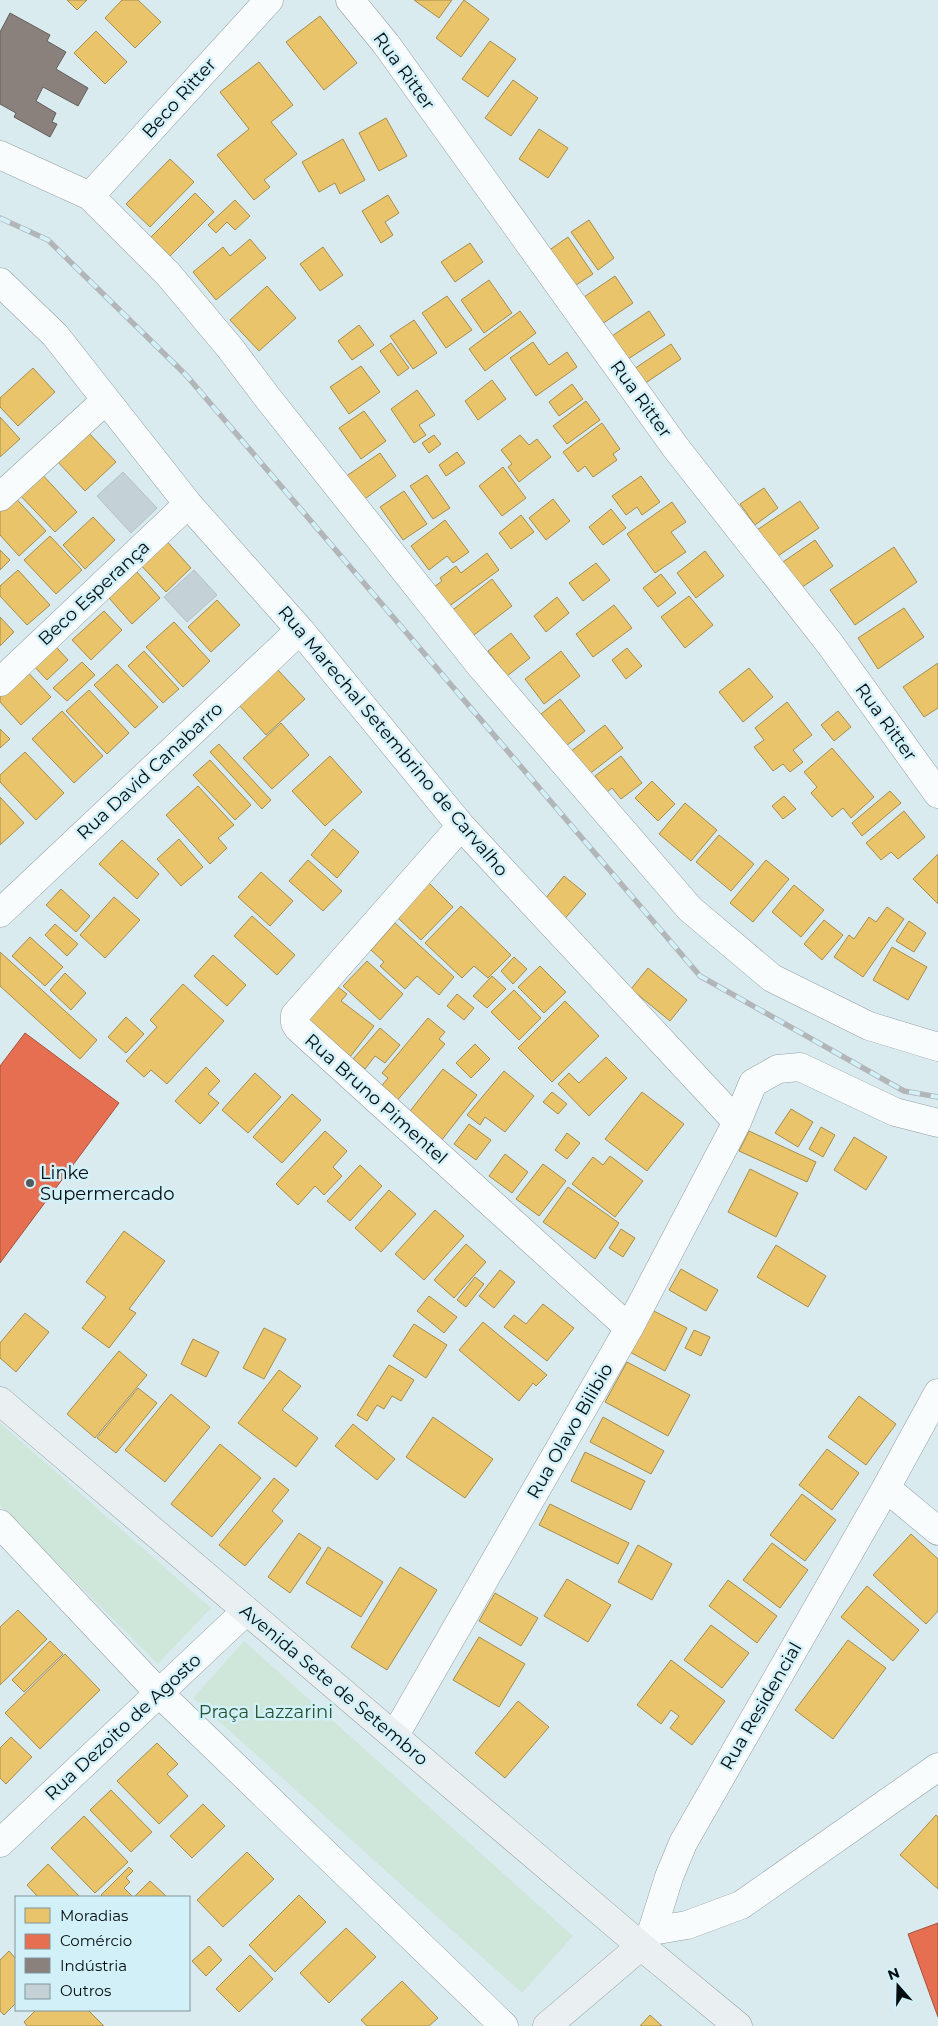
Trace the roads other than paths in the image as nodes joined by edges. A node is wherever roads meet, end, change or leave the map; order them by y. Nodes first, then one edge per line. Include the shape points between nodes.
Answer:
1 (269, 0) edge
2 (350, 0) edge
3 (0, 155) edge
4 (90, 196) junction
5 (0, 282) edge
6 (106, 400) junction
7 (0, 497) edge
8 (188, 504) junction
9 (300, 630) junction
10 (0, 682) edge
11 (938, 794) edge
12 (461, 826) junction
13 (0, 913) edge
14 (938, 1047) edge
15 (737, 1122) junction
16 (938, 1123) edge
17 (629, 1328) junction
18 (938, 1394) edge
19 (0, 1401) edge
20 (886, 1488) junction
21 (0, 1524) edge
22 (938, 1531) edge
23 (246, 1611) junction
24 (159, 1693) junction
25 (395, 1735) junction
26 (938, 1767) edge
27 (0, 1843) edge
28 (646, 1939) junction
29 (504, 2026) edge
30 (548, 2026) edge
31 (738, 2026) edge

1 - 4 street, Beco Ritter
2 - 11 street, Rua Ritter via 392,52 676,448 830,644
3 - 4 street
4 - 14 street via 168,274 479,664 690,909 772,978 869,1026
5 - 6 street, Rua Marechal Setembrino de Carvalho via 55,335
6 - 7 street
6 - 8 street, Rua Marechal Setembrino de Carvalho
8 - 9 street, Rua Marechal Setembrino de Carvalho
8 - 10 street, Beco Esperança
9 - 12 street, Rua Marechal Setembrino de Carvalho
9 - 13 street, Rua David Canabarro
12 - 15 street, Rua Marechal Setembrino de Carvalho
12 - 17 street, Rua Bruno Pimentel via 295,1015 294,1022
15 - 16 street via 753,1083 778,1069 800,1067 895,1112
15 - 17 street, Rua Olavo Bilibio
17 - 25 street, Rua Olavo Bilibio
18 - 20 street, Rua Residencial
19 - 23 street, Avenida Sete de Setembro
20 - 22 street
20 - 28 street, Rua Residencial via 683,1843
21 - 24 street
23 - 24 street, Rua Dezoito de Agosto
23 - 25 street, Avenida Sete de Setembro
24 - 27 street, Rua Dezoito de Agosto
24 - 29 street
25 - 28 street, Avenida Sete de Setembro
26 - 28 street via 741,1906
28 - 30 street
28 - 31 street, Avenida Sete de Setembro

